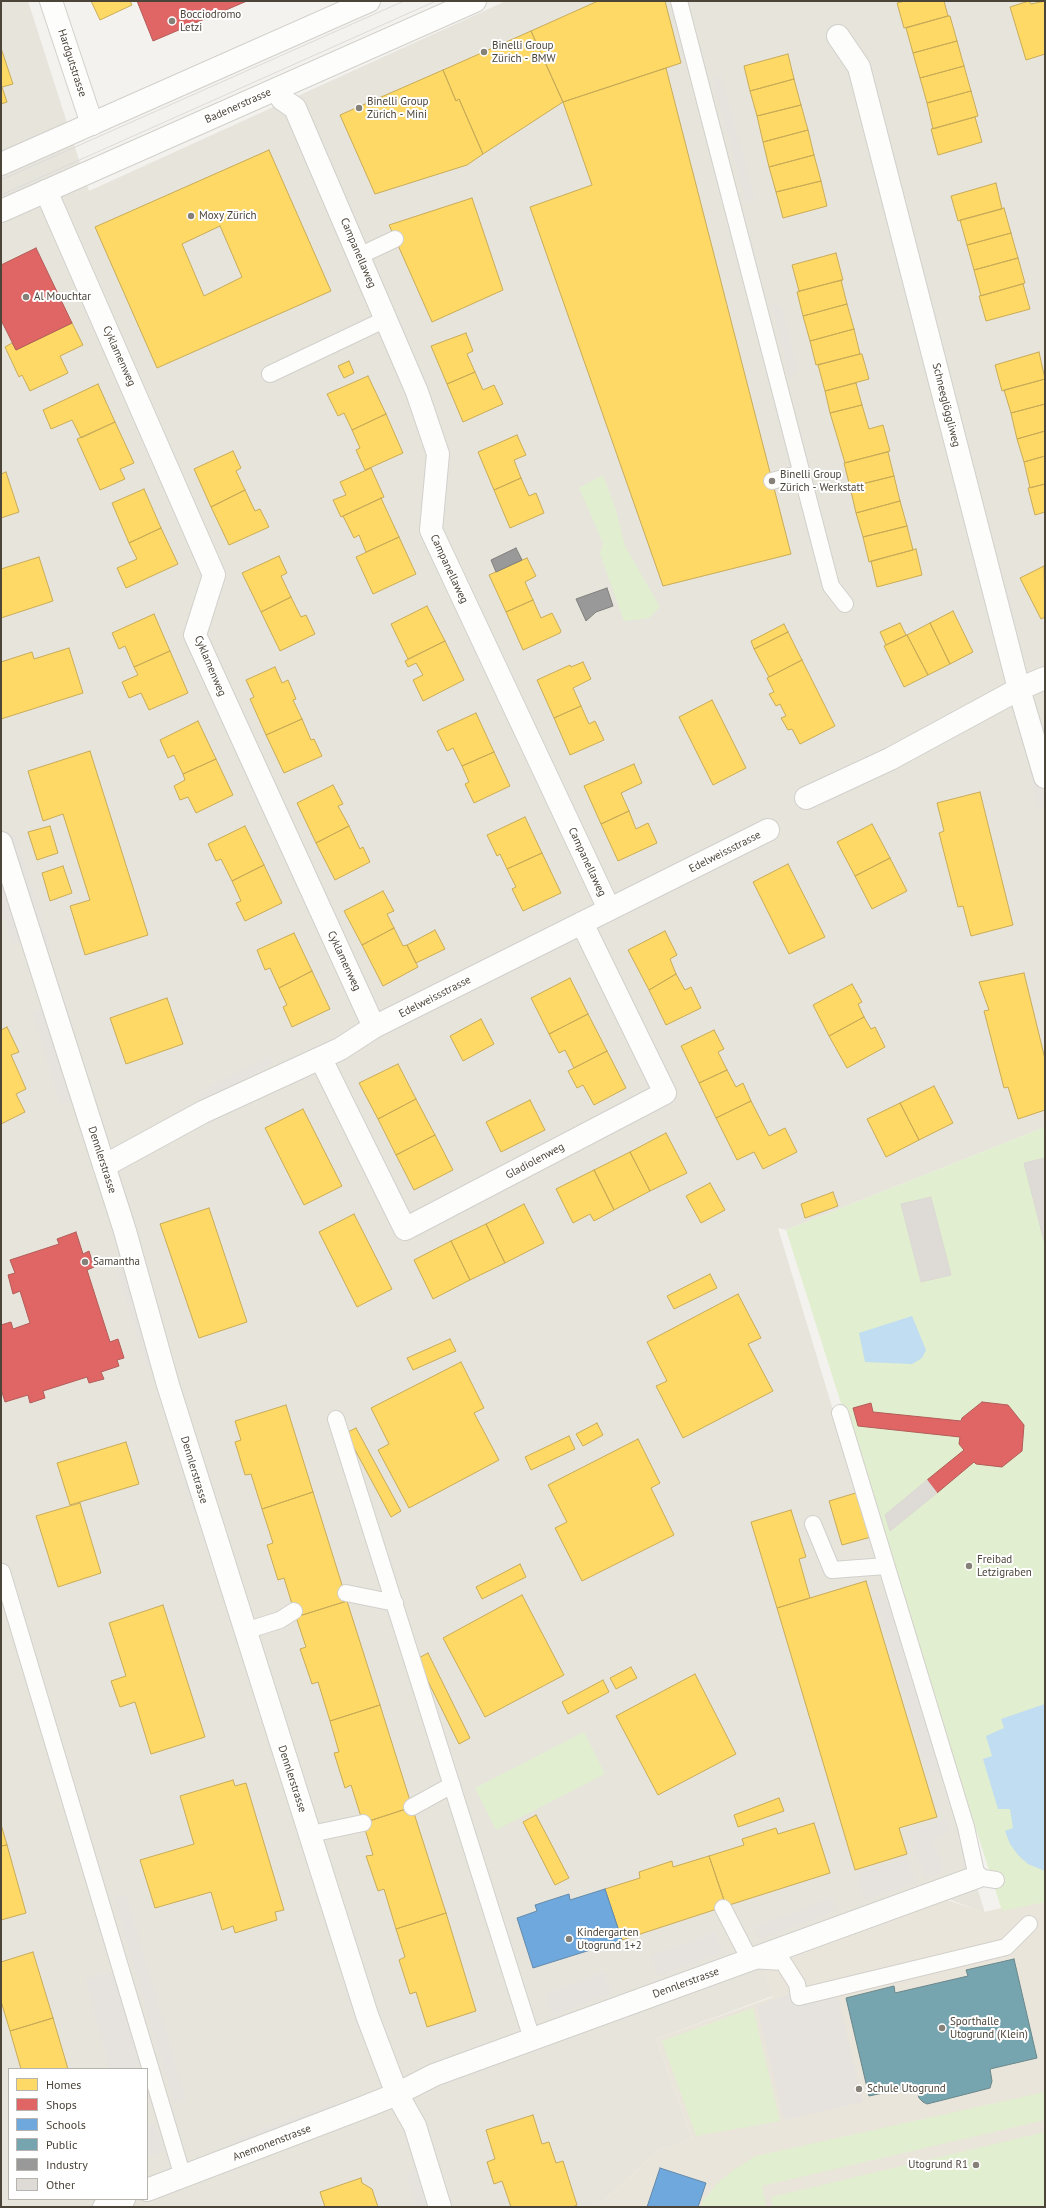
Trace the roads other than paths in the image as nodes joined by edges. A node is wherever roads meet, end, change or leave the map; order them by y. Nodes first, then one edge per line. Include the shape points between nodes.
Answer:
1 (51, 1) edge
2 (369, 1) edge
3 (475, 1) edge
4 (679, 1) edge
5 (838, 36) dead end
6 (278, 89) junction
7 (92, 124) junction
8 (1, 164) edge
9 (46, 191) junction
10 (1, 211) edge
11 (395, 239) dead end
12 (359, 256) junction
13 (386, 319) junction
14 (270, 374) dead end
15 (802, 473) junction
16 (772, 481) dead end
17 (845, 604) dead end
18 (1045, 678) edge
19 (1019, 689) junction
20 (1045, 777) edge
21 (806, 798) dead end
22 (768, 830) dead end
23 (1, 843) edge
24 (609, 909) junction
25 (582, 923) junction
26 (374, 1027) junction
27 (321, 1059) junction
28 (104, 1166) junction
29 (840, 1413) dead end
30 (336, 1419) dead end
31 (813, 1524) dead end
32 (886, 1566) junction
33 (2, 1572) dead end
34 (346, 1593) dead end
35 (395, 1603) junction
36 (294, 1610) dead end
37 (245, 1631) junction
38 (452, 1785) junction
39 (412, 1807) dead end
40 (363, 1823) dead end
41 (311, 1834) junction
42 (987, 1879) joint
43 (723, 1908) dead end
44 (1030, 1924) dead end
45 (750, 1960) junction
46 (532, 2039) junction
47 (397, 2094) junction
48 (183, 2177) junction
49 (148, 2190) edge
50 (440, 2207) edge

1 - 7 street, Hardgutstrasse
2 - 7 street
3 - 6 street, Badenerstrasse
4 - 15 lane
5 - 19 street, Schneeglöggliweg via 859,68
6 - 9 street, Badenerstrasse
6 - 12 street, Campanellaweg via 282,99 295,108
7 - 8 street
9 - 10 street, Badenerstrasse
9 - 26 street, Cyklamenweg via 214,575 195,635
11 - 12 lane
12 - 13 street, Campanellaweg
13 - 14 lane
13 - 24 street, Campanellaweg via 417,392 438,454 431,530
15 - 16 lane
15 - 17 lane via 831,586
18 - 19 street
19 - 20 street, Schneeglöggliweg
19 - 21 street via 890,758
22 - 24 street, Edelweissstrasse
23 - 28 street, Dennlerstrasse
24 - 25 street, Edelweissstrasse
25 - 26 street, Edelweissstrasse
25 - 27 street, Gladiolenweg via 665,1093 405,1229
26 - 27 street, Edelweissstrasse
27 - 28 street, Edelweissstrasse via 203,1112
28 - 37 street, Dennlerstrasse via 168,1385
29 - 32 lane
30 - 35 lane
31 - 32 lane via 832,1570
32 - 42 lane via 966,1827
33 - 48 lane
34 - 35 lane
35 - 38 lane
36 - 37 lane via 280,1620
37 - 41 street, Dennlerstrasse
38 - 39 lane
38 - 46 lane
40 - 41 lane
41 - 47 street, Dennlerstrasse via 367,2015
42 - 45 street, Dennlerstrasse
43 - 45 lane
44 - 45 lane via 1006,1947 799,1997 797,1984 783,1962
45 - 46 street, Dennlerstrasse
46 - 47 street, Dennlerstrasse via 434,2075
47 - 48 street, Anemonenstrasse
47 - 50 street, Dennlerstrasse via 415,2126
48 - 49 street, Anemonenstrasse

